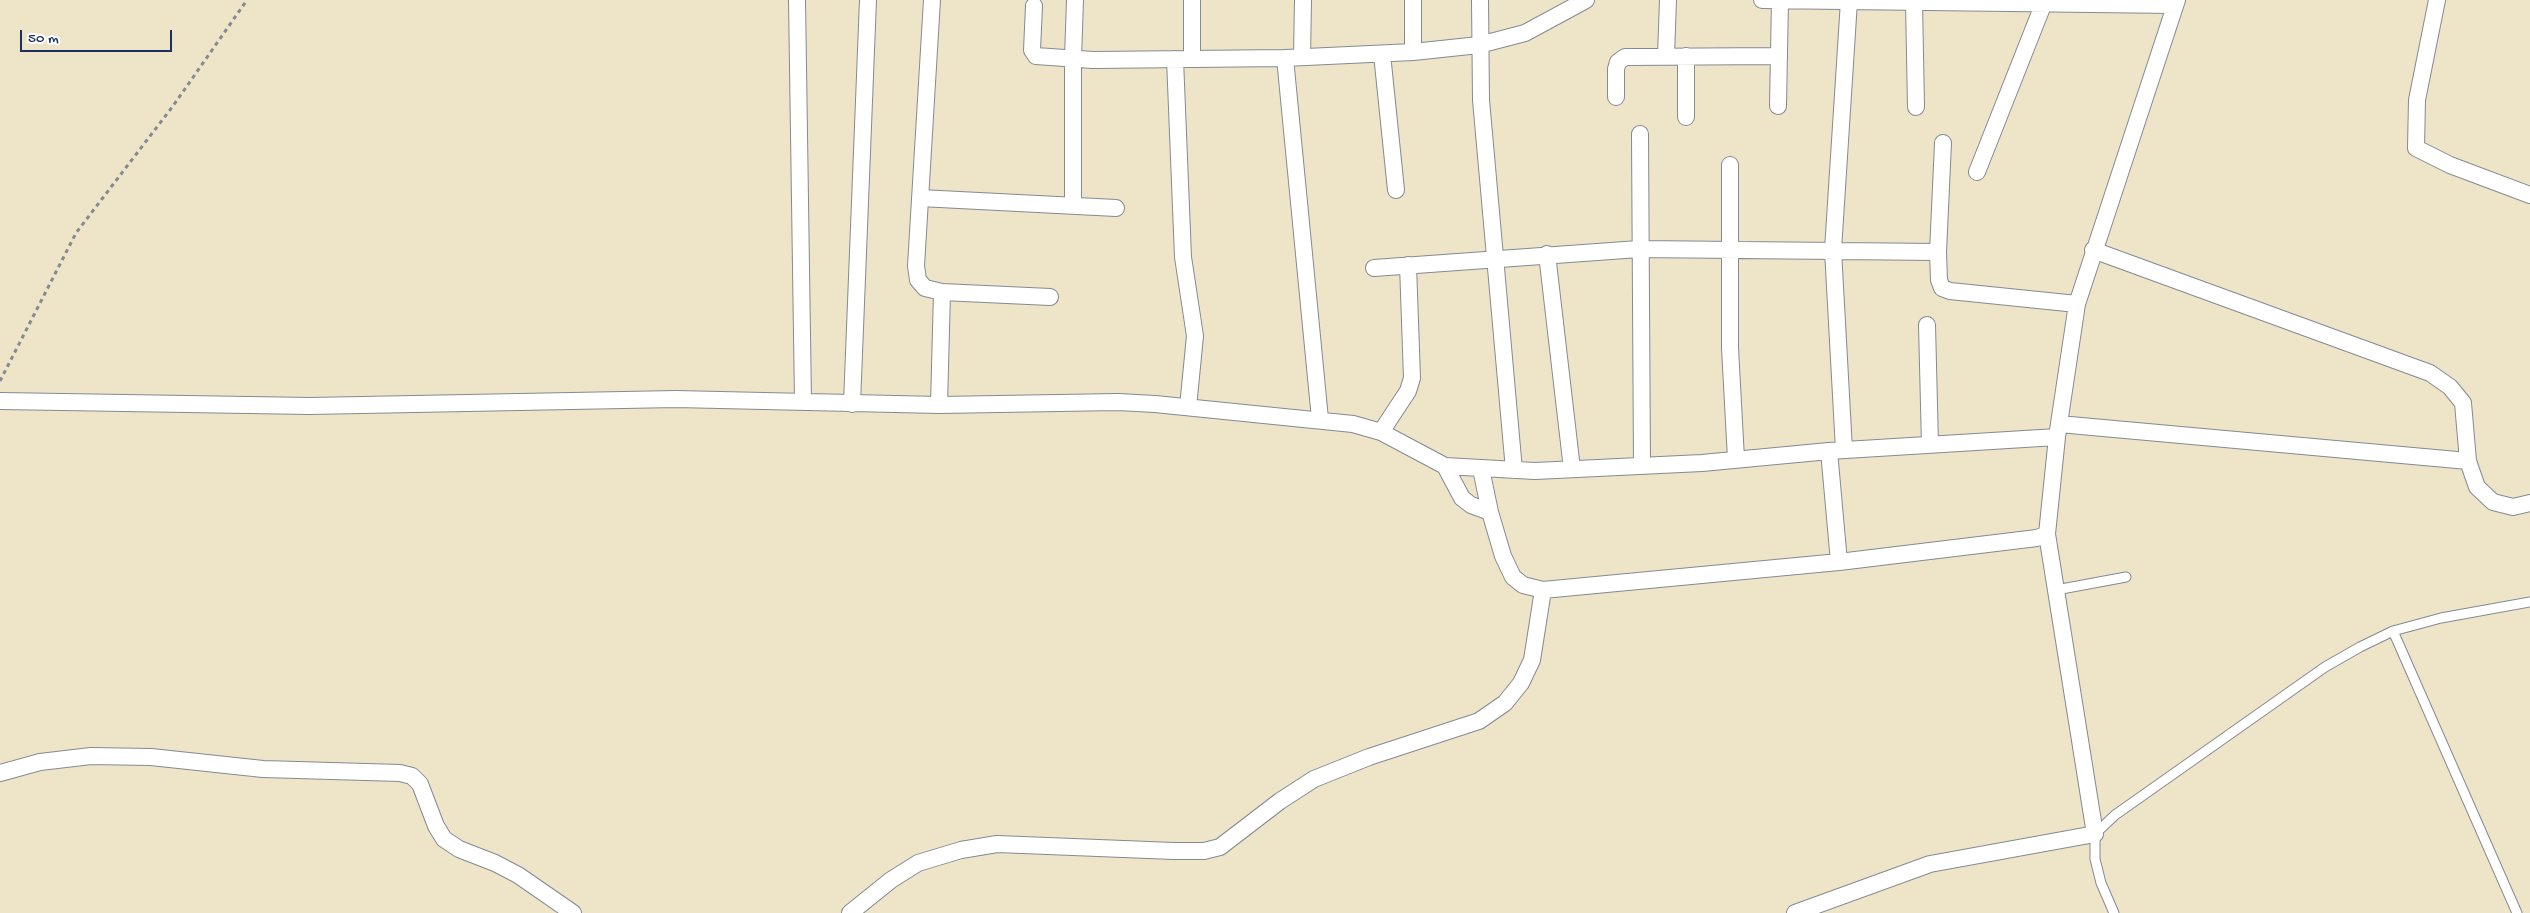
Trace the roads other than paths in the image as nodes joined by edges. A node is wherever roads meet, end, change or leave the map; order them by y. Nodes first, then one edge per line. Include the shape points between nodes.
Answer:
1 (797, 0) edge
2 (868, 0) edge
3 (932, 0) edge
4 (1075, 0) edge
5 (1192, 0) edge
6 (1304, 0) edge
7 (1413, 0) edge
8 (1480, 0) edge
9 (1586, 0) edge
10 (1668, 0) edge
11 (1762, 0) edge
12 (1780, 0) edge
13 (1792, 0) edge
14 (2437, 0) edge
15 (1849, 1) edge
16 (1907, 1) edge
17 (2045, 1) edge
18 (2176, 2) edge
19 (1034, 6) dead end
20 (1479, 45) junction
21 (1413, 52) junction
22 (1382, 54) junction
23 (1666, 56) junction
24 (1686, 56) junction
25 (1779, 56) junction
26 (1302, 57) junction
27 (1285, 58) junction
28 (1073, 59) junction
29 (1175, 59) junction
30 (1192, 59) junction
31 (1616, 97) dead end
32 (1778, 106) dead end
33 (1916, 107) dead end
34 (1686, 117) dead end
35 (1640, 134) dead end
36 (1943, 143) dead end
37 (1730, 165) dead end
38 (1977, 172) dead end
39 (1396, 190) dead end
40 (2530, 195) edge
41 (920, 198) junction
42 (1074, 205) junction
43 (1116, 208) dead end
44 (1639, 249) junction
45 (1730, 250) junction
46 (1833, 250) junction
47 (2093, 250) junction
48 (1938, 252) junction
49 (1547, 254) junction
50 (1494, 259) junction
51 (1408, 265) junction
52 (1374, 268) dead end
53 (942, 292) junction
54 (1050, 297) dead end
55 (2077, 304) junction
56 (1927, 325) dead end
57 (0, 401) edge
58 (803, 401) junction
59 (852, 404) junction
60 (939, 405) junction
61 (1188, 407) junction
62 (1320, 419) junction
63 (2058, 430) junction
64 (1381, 432) junction
65 (1930, 445) junction
66 (1836, 451) junction
67 (1736, 460) junction
68 (2468, 461) junction
69 (1445, 466) junction
70 (1642, 466) junction
71 (1481, 469) junction
72 (1572, 469) junction
73 (1514, 470) junction
74 (2530, 503) edge
75 (1490, 512) junction
76 (2047, 534) junction
77 (1839, 562) junction
78 (2126, 576) dead end
79 (1543, 590) junction
80 (2056, 590) junction
81 (2530, 602) edge
82 (2393, 631) junction
83 (0, 773) edge
84 (2095, 834) junction
85 (574, 913) edge
86 (850, 913) edge
87 (1794, 913) edge
88 (2114, 913) edge
89 (2517, 913) edge

1 - 58 street
2 - 59 street
3 - 41 street
4 - 28 street
5 - 30 street
6 - 26 street
7 - 21 street
8 - 20 street
9 - 20 street via 1525,33
10 - 23 street
11 - 12 street
12 - 13 street
12 - 25 street
13 - 15 street
14 - 40 street via 2417,100 2416,148 2450,165
15 - 16 street
15 - 46 street
16 - 17 street
16 - 33 street
17 - 18 street
17 - 38 street
18 - 47 street
19 - 28 street via 1032,50 1036,56
20 - 21 street
20 - 50 street
21 - 22 street
22 - 26 street
22 - 39 street
23 - 24 street
23 - 31 street via 1624,57 1618,62
24 - 25 street
24 - 34 street
25 - 32 street
26 - 27 street
27 - 30 street
27 - 62 street
28 - 29 street
28 - 42 street
29 - 30 street
29 - 61 street via 1183,257 1195,336
35 - 44 street
36 - 48 street
37 - 45 street
41 - 42 street
41 - 53 street via 918,280 924,288
42 - 43 street
44 - 45 street
44 - 49 street
44 - 70 street
45 - 46 street
45 - 67 street via 1730,348
46 - 48 street
46 - 66 street
47 - 55 street
47 - 68 street via 2430,373 2450,386 2463,403
48 - 55 street via 1939,280 1942,288 1950,291
49 - 50 street
49 - 72 street
50 - 51 street
50 - 73 street
51 - 52 street
51 - 64 street via 1412,378 1408,391
53 - 54 street
53 - 60 street
55 - 63 street
56 - 65 street
57 - 58 street via 310,406 676,399
58 - 59 street
59 - 60 street
60 - 61 street via 1118,402
61 - 62 street
62 - 64 street
63 - 65 street
63 - 68 street
63 - 76 street
64 - 69 street
65 - 66 street
66 - 67 street
66 - 77 street
67 - 70 street
68 - 74 street via 2477,487 2493,502 2513,507
69 - 71 street
69 - 75 street via 1462,498
70 - 72 street
71 - 73 street
71 - 75 street
72 - 73 street
75 - 79 street via 1513,577 1523,585
76 - 77 street via 2037,538
76 - 80 street
77 - 79 street
78 - 80 lane
79 - 86 street via 1532,660 1521,684 1505,703 1479,721 1369,757 1314,779 1220,847 1204,851 1174,851 996,844 961,850 918,863
80 - 84 street
81 - 82 lane via 2441,618
82 - 84 lane via 2325,667 2115,816
82 - 89 lane
83 - 85 street via 40,762 92,756 263,769 400,773 412,776 420,784 444,839 518,875
84 - 87 street via 1930,864
84 - 88 lane via 2094,859

